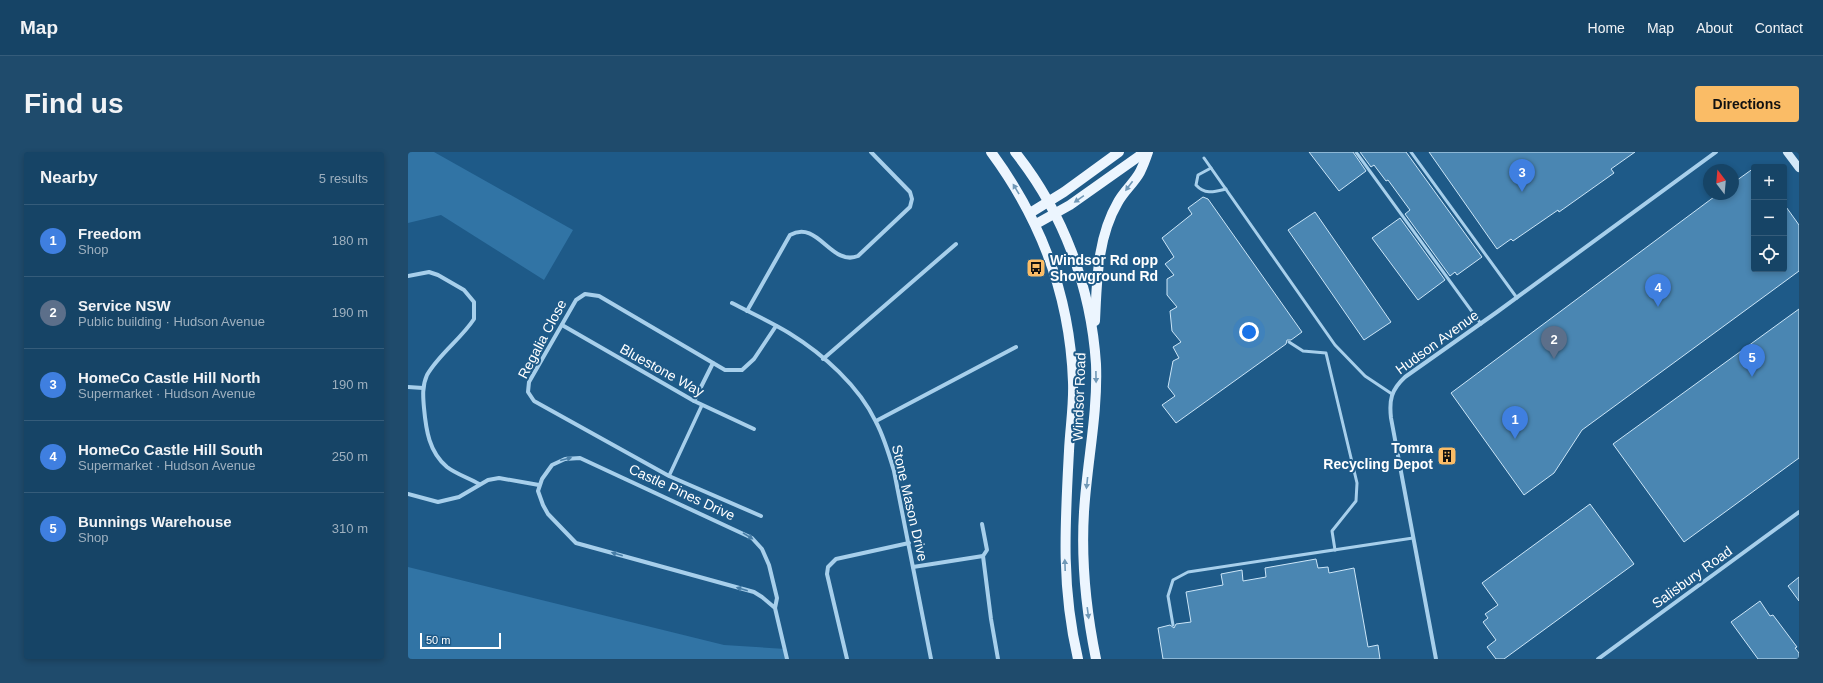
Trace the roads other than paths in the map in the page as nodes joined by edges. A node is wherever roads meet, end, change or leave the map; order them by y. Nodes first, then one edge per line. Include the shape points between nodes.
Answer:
1 (871, 152) edge
2 (991, 152) edge
3 (1015, 152) edge
4 (1119, 152) edge
5 (1147, 152) edge
6 (1356, 152) edge
7 (1411, 152) edge
8 (1716, 152) edge
9 (1787, 152) edge
10 (1204, 158) dead end
11 (1211, 168) junction
12 (1799, 168) edge
13 (1226, 190) junction
14 (1049, 202) junction
15 (1030, 213) junction
16 (1056, 214) junction
17 (1036, 224) junction
18 (956, 244) dead end
19 (408, 276) edge
20 (1517, 298) junction
21 (732, 303) dead end
22 (747, 311) junction
23 (1481, 324) junction
24 (562, 325) junction
25 (776, 326) junction
26 (1094, 338) junction
27 (1289, 342) dead end
28 (1016, 347) dead end
29 (823, 359) junction
30 (713, 363) junction
31 (408, 387) edge
32 (423, 388) junction
33 (1392, 394) junction
34 (694, 401) junction
35 (702, 404) junction
36 (876, 421) junction
37 (754, 429) dead end
38 (669, 476) junction
39 (479, 484) junction
40 (539, 485) junction
41 (408, 494) edge
42 (1799, 512) edge
43 (761, 516) dead end
44 (982, 524) dead end
45 (1413, 538) junction
46 (909, 543) junction
47 (1335, 550) junction
48 (983, 556) junction
49 (913, 566) junction
50 (775, 608) junction
51 (1173, 625) dead end
52 (787, 659) edge
53 (847, 659) edge
54 (931, 659) edge
55 (998, 659) edge
56 (1078, 659) edge
57 (1096, 659) edge
58 (1436, 659) edge
59 (1598, 659) edge

1 - 22 street via 910,192 910,207 858,256 851,259 842,257 808,232 798,230 790,235
15 -> 2 main road, Windsor Road
3 - 14 main road, Windsor Road
4 - 14 main road
5 -> 16 main road
5 -> 26 main road via 1140,172 1118,202 1101,244
6 - 23 lane
7 - 20 lane
8 - 20 street, Hudson Avenue
9 - 12 main road
10 - 11 lane
11 - 13 lane
11 - 13 lane via 1198,176 1196,184 1201,190 1209,192
13 - 33 lane via 1335,345 1365,376
14 - 15 main road
14 - 16 main road, Windsor Road
15 - 17 main road, Windsor Road
16 - 17 main road
16 - 26 main road, Windsor Road via 1074,257
56 -> 17 main road, Windsor Road via 1068,599 1065,557 1073,384 1071,351 1063,302
18 - 29 street
19 - 32 street via 429,272 438,274 464,290 474,302 474,319 431,371
20 - 23 street, Hudson Avenue
21 - 22 street, Stone Mason Drive
22 - 25 street, Stone Mason Drive
23 - 33 street, Hudson Avenue via 1405,377
24 - 30 street, Regalia Close via 576,300 585,294 599,296
24 - 34 street, Bluestone Way
24 - 38 street, Regalia Close via 529,382 528,392 534,400
25 - 29 street, Stone Mason Drive
25 - 30 street, Regalia Close via 754,359 742,370 725,370
26 -> 57 main road, Windsor Road via 1095,412 1084,512 1083,556 1085,594
27 - 47 lane via 1303,351 1326,353 1357,482 1356,501 1332,531
28 - 36 street
29 - 36 street, Stone Mason Drive via 863,400
30 - 34 street
31 - 32 street
32 - 39 street via 426,431 430,444 447,467
33 - 45 street, Hudson Avenue via 1391,418
34 - 35 street, Bluestone Way
35 - 37 street, Bluestone Way
35 - 38 street
36 - 46 street, Stone Mason Drive via 894,471
38 - 43 street, Regalia Close
39 - 40 street via 499,478
39 - 41 street via 459,497 447,501 429,500
50 -> 40 street via 754,592 576,543 548,514 539,496
40 -> 50 street, Castle Pines Drive via 552,465 573,457 580,458 746,534 758,543 766,556 777,598
42 - 59 street, Salisbury Road
44 - 48 street via 987,550
45 - 47 lane
45 - 58 street, Hudson Avenue
46 - 49 street, Stone Mason Drive
46 - 53 street via 836,559 828,567 827,574
47 - 51 lane via 1188,572 1173,580 1168,596
48 - 49 street
48 - 55 street
49 - 54 street, Stone Mason Drive
50 - 52 street, Castle Pines Drive

